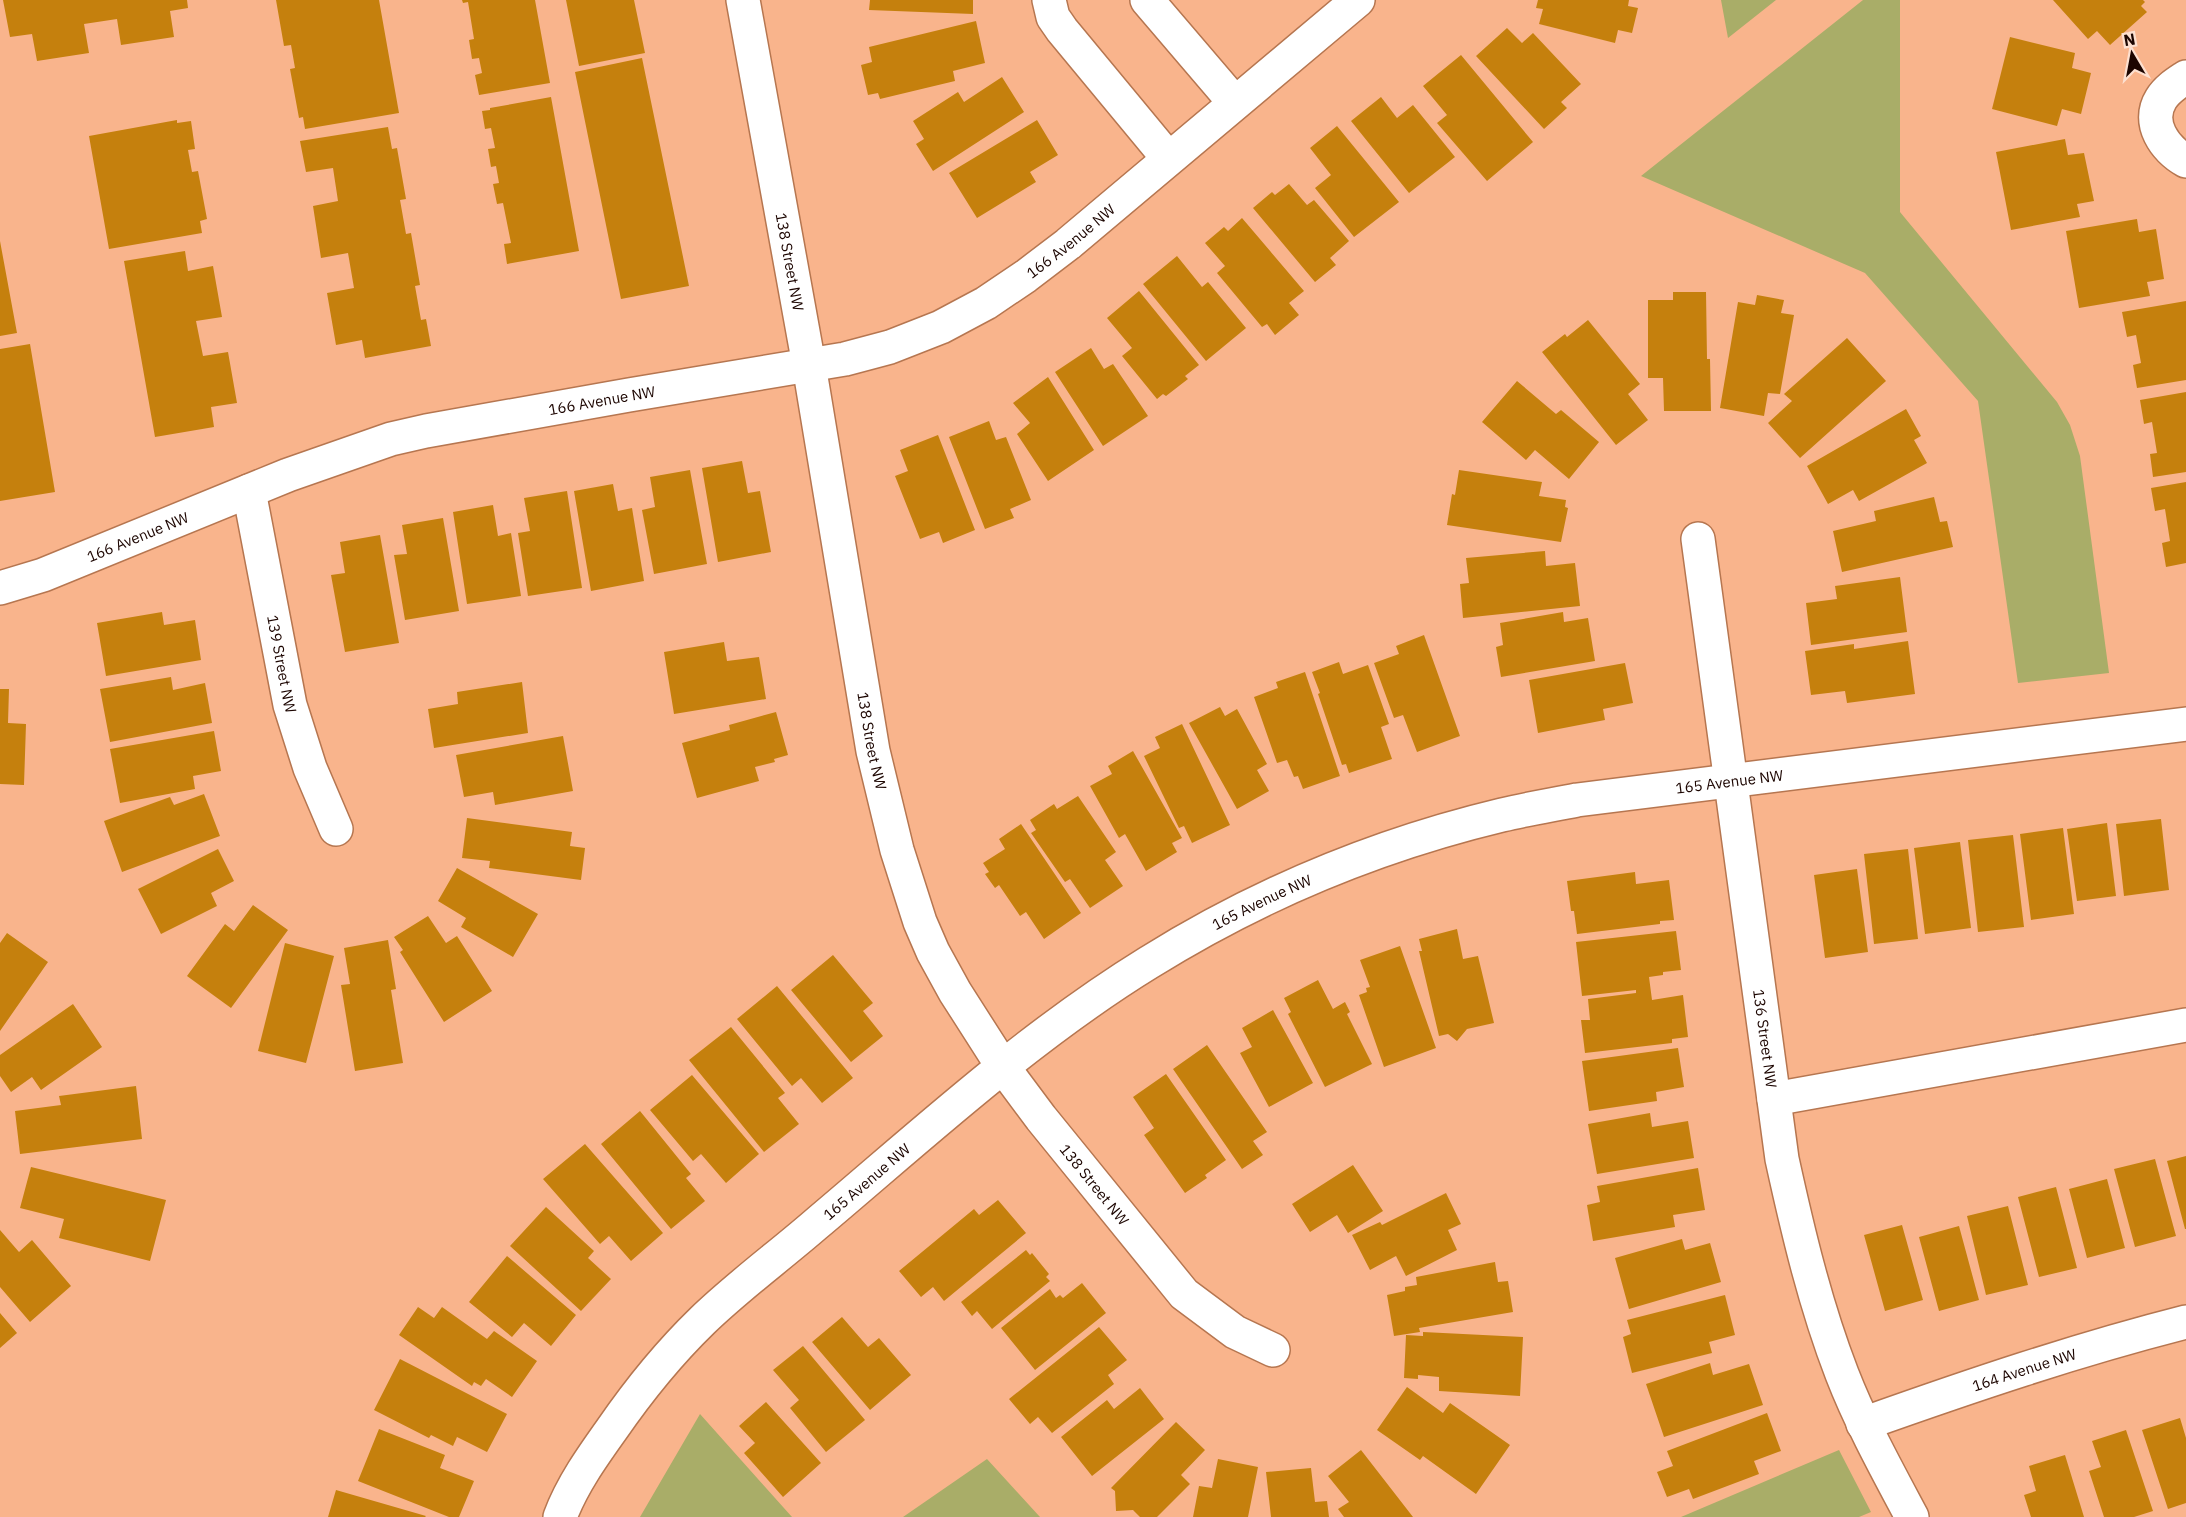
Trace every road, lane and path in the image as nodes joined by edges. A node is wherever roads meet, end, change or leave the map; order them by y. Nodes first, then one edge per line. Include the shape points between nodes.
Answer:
1 (743, 0) edge
2 (1049, 0) edge
3 (1147, 0) edge
4 (1358, 0) edge
5 (2186, 77) edge
6 (1235, 103) junction
7 (1168, 158) junction
8 (2186, 161) edge
9 (808, 365) junction
10 (249, 491) junction
11 (1698, 539) dead end
12 (0, 588) edge
13 (2186, 724) edge
14 (1732, 780) junction
15 (336, 829) dead end
16 (2186, 1025) edge
17 (1003, 1067) junction
18 (1774, 1099) junction
19 (2186, 1322) edge
20 (1273, 1350) dead end
21 (1863, 1424) junction
22 (560, 1517) edge
23 (1912, 1517) edge

1 - 9 street, 138 Street NW
2 - 7 street via 1053,17 1062,30
3 - 6 street
4 - 6 street, 166 Avenue NW
5 - 8 street via 2170,88 2156,111 2156,126 2162,138
6 - 7 street, 166 Avenue NW
7 - 9 street, 166 Avenue NW via 1068,244 986,303 941,327 890,347
9 - 10 street, 166 Avenue NW via 426,431 351,452
9 - 17 street, 138 Street NW via 873,751 897,850 933,952
10 - 12 street, 166 Avenue NW
10 - 15 street, 139 Street NW via 290,705 310,768
11 - 14 street, 136 Street NW
13 - 14 street, 165 Avenue NW
14 - 17 street, 165 Avenue NW via 1502,814 1346,863 1287,888 1147,963
14 - 18 street, 136 Street NW
16 - 18 street
17 - 20 street, 138 Street NW via 1184,1294 1235,1332
17 - 22 street, 165 Avenue NW via 703,1320 644,1383 569,1494
18 - 21 street, 136 Street NW via 1800,1242 1842,1373
19 - 21 street, 164 Avenue NW via 2014,1371
21 - 23 street, 136 Street NW

